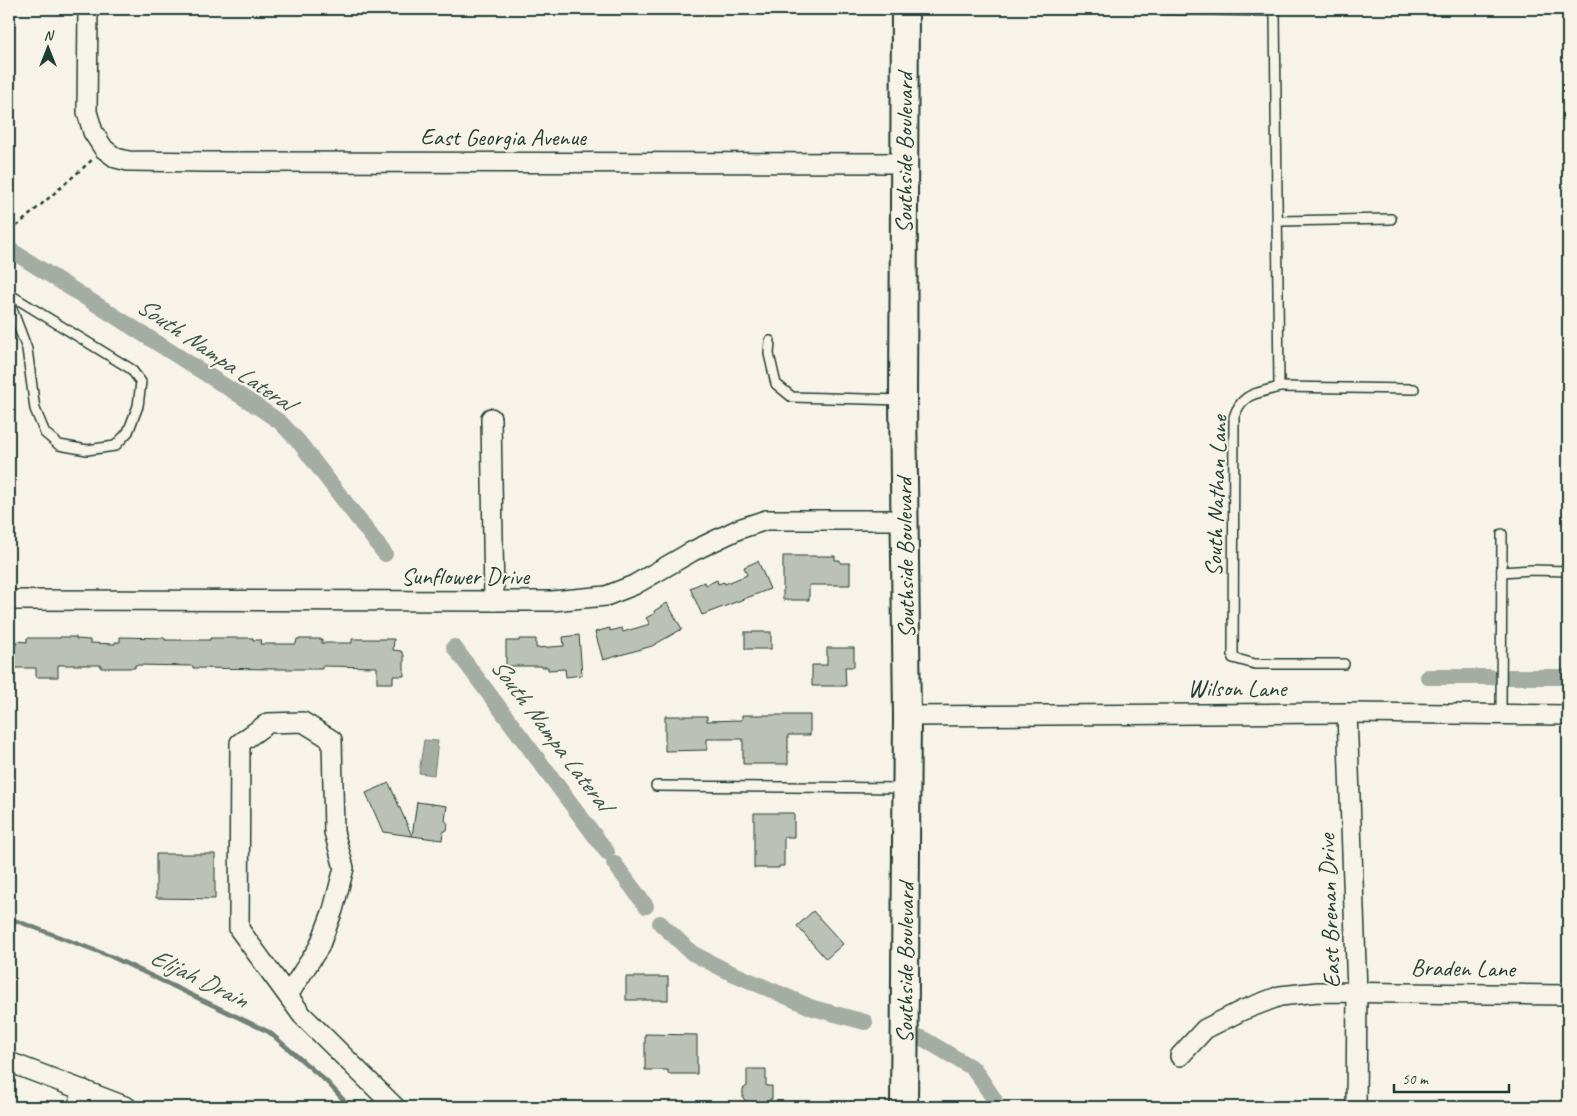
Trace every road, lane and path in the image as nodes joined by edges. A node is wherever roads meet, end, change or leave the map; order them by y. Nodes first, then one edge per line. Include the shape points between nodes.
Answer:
1 (88, 9) edge
2 (904, 9) edge
3 (1148, 9) edge
4 (104, 149) junction
5 (904, 163) junction
6 (1391, 219) dead end
7 (1278, 221) junction
8 (9, 225) edge
9 (9, 294) edge
10 (9, 301) edge
11 (770, 341) dead end
12 (1280, 387) junction
13 (1414, 389) dead end
14 (903, 400) junction
15 (491, 418) dead end
16 (904, 520) junction
17 (1502, 534) dead end
18 (1568, 571) edge
19 (1502, 572) junction
20 (9, 600) edge
21 (494, 601) junction
22 (1344, 664) dead end
23 (1347, 713) junction
24 (1501, 714) junction
25 (1568, 715) edge
26 (907, 716) junction
27 (656, 786) dead end
28 (906, 788) junction
29 (1357, 992) junction
30 (288, 995) junction
31 (1568, 995) edge
32 (1180, 1056) dead end
33 (9, 1062) edge
34 (80, 1099) edge
35 (127, 1107) edge
36 (395, 1107) edge
37 (904, 1107) edge
38 (1356, 1107) edge

1 - 4 street via 87,112 93,132
2 - 5 main road, Southside Boulevard
3 - 7 lane via 1275,11
4 - 5 street, East Georgia Avenue via 116,158 128,160 206,162
4 - 8 path via 15,227
5 - 14 main road, Southside Boulevard
6 - 7 lane
7 - 12 lane
9 - 10 lane via 130,369 141,382 138,406 128,432 115,446 87,450 68,447 59,445 45,433 35,408 27,349
11 - 14 lane via 769,354 776,384 792,396
12 - 13 lane
12 - 22 lane, South Nathan Lane via 1246,396 1234,417 1233,658 1255,664
14 - 16 main road, Southside Boulevard
15 - 21 street
16 - 21 street, Sunflower Drive via 766,520 701,547 634,585 606,596
16 - 26 main road, Southside Boulevard
17 - 19 lane
18 - 19 lane
19 - 24 lane
20 - 21 street, Sunflower Drive
23 - 24 street, Wilson Lane
23 - 26 street, Wilson Lane
23 - 29 street, East Brenan Drive
24 - 25 street, Wilson Lane
26 - 28 main road, Southside Boulevard
27 - 28 lane
28 - 37 main road, Southside Boulevard
29 - 31 street, Braden Lane
29 - 32 street, Braden Lane via 1280,996 1205,1029
29 - 38 street, East Brenan Drive
30 - 30 street via 238,929 240,743 268,723 303,722 332,740 334,832 344,868 319,947
30 - 36 street via 302,1015
33 - 34 street
34 - 35 street

